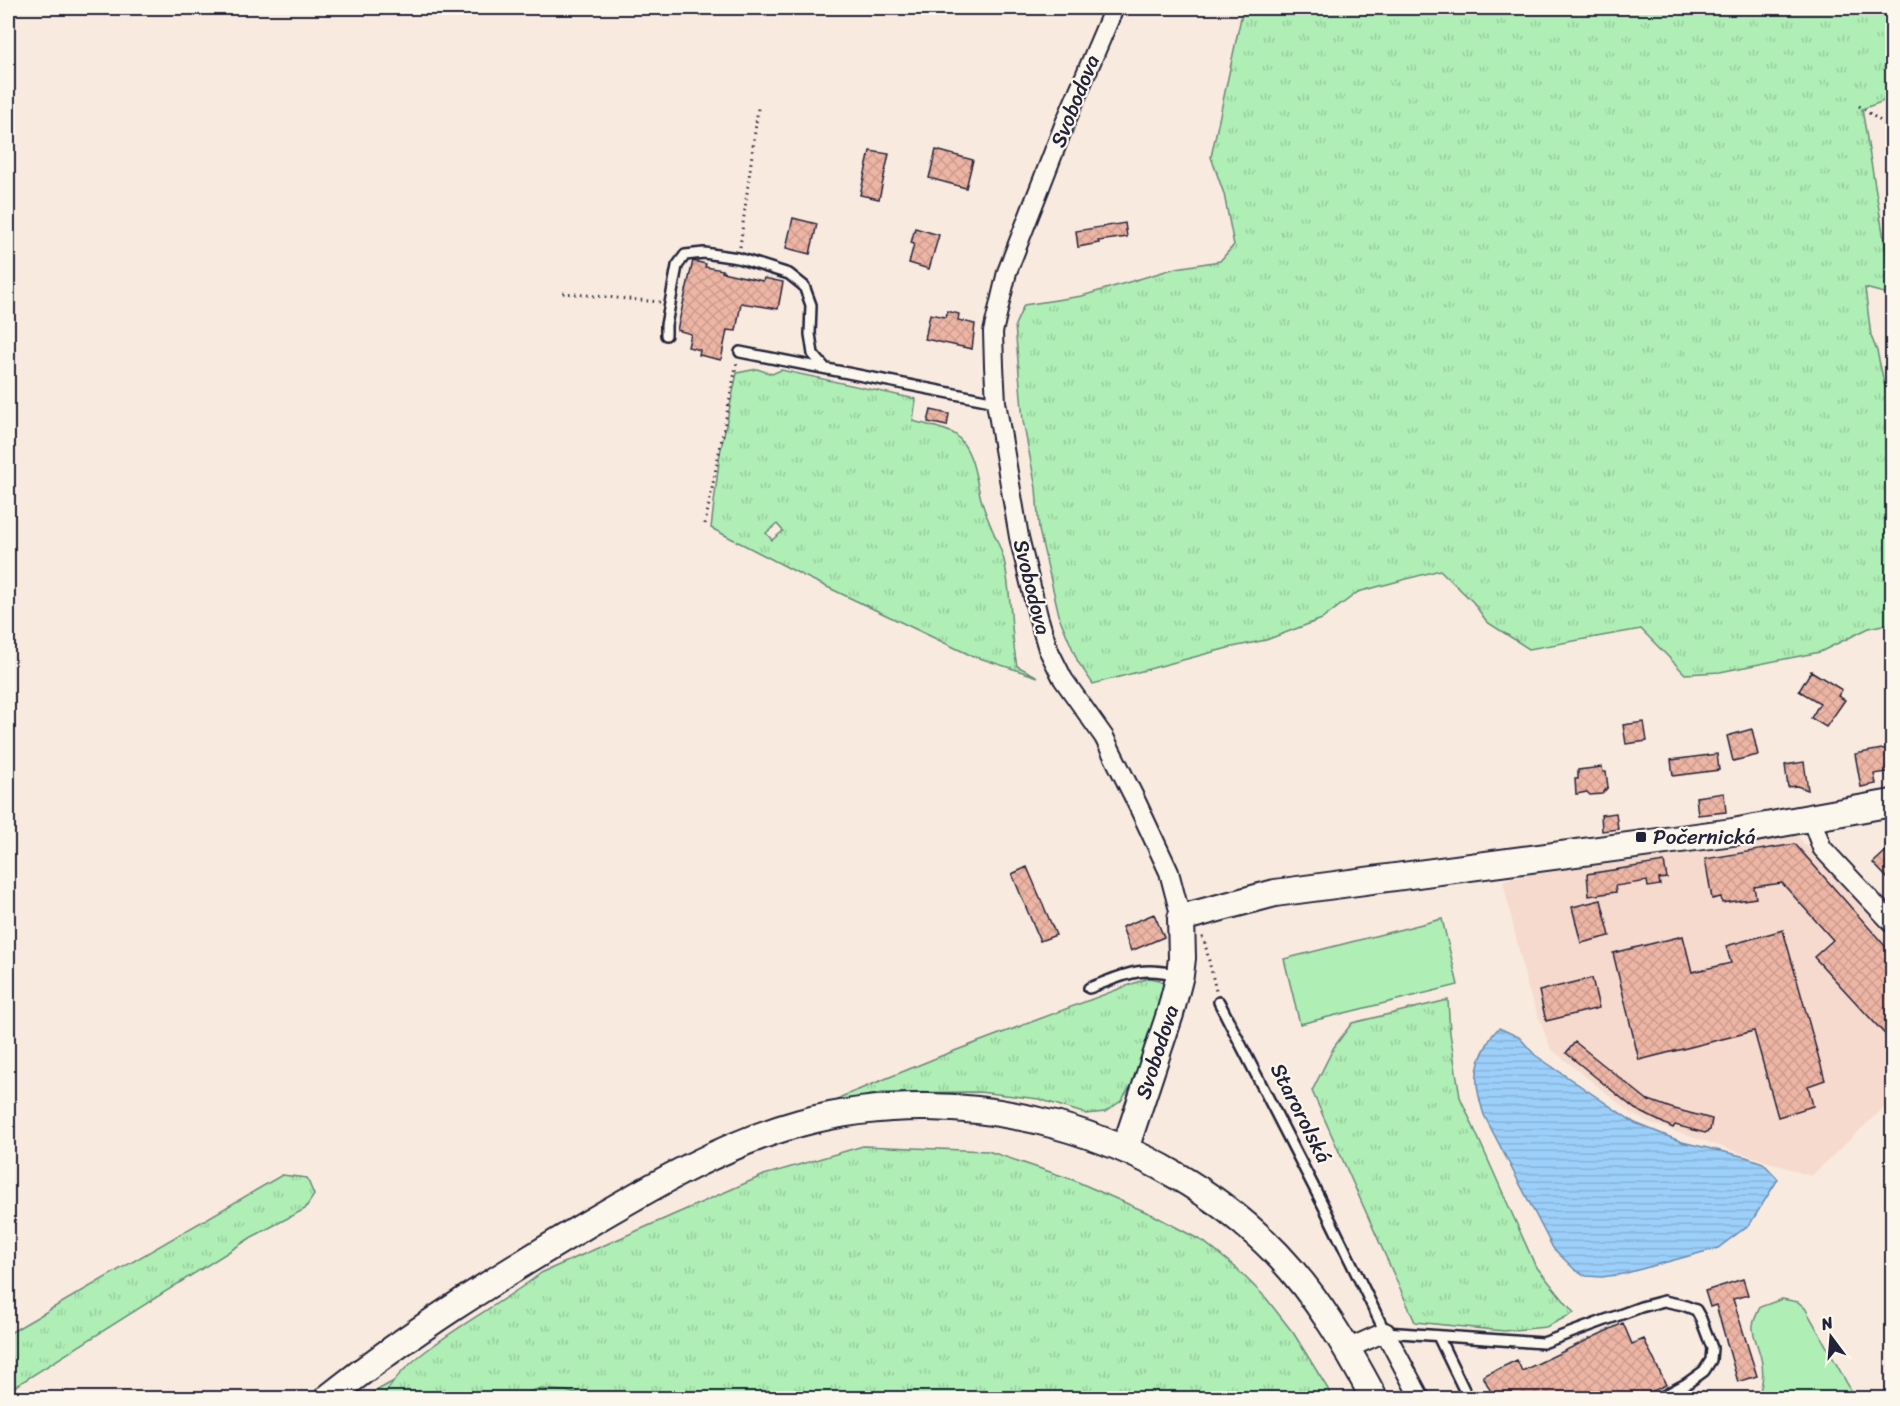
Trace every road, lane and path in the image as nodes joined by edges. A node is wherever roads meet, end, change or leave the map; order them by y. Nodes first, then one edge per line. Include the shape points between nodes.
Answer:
1 (1114, 8) edge
2 (1858, 106) dead end
3 (758, 108) dead end
4 (1893, 129) edge
5 (738, 258) junction
6 (563, 293) dead end
7 (670, 303) junction
8 (666, 335) dead end
9 (740, 352) joint
10 (825, 368) junction
11 (996, 402) junction
12 (705, 524) dead end
13 (1893, 803) edge
14 (1811, 818) junction
15 (1180, 918) junction
16 (1893, 923) edge
17 (1180, 975) junction
18 (1089, 988) dead end
19 (1219, 1002) joint
20 (1125, 1149) junction
21 (1384, 1332) junction
22 (1438, 1336) junction
23 (1347, 1349) junction
24 (328, 1398) edge
25 (1374, 1398) edge
26 (1420, 1398) edge
27 (1468, 1398) edge
28 (1660, 1398) edge

1 - 11 street, Svobodova via 1007,272 993,332
2 - 4 path
3 - 5 path
5 - 7 lane via 704,253 686,255 677,266
5 - 10 lane via 789,274 804,286 811,305 813,354
6 - 7 path
7 - 8 lane
9 - 10 lane
9 - 12 path
10 - 11 lane
11 - 15 street, Svobodova via 1019,537 1048,649 1063,679 1104,737 1130,787 1169,872
13 - 14 main road
14 - 15 main road via 1275,893
14 - 16 street via 1822,848
15 - 17 main road, Svobodova
15 - 19 path via 1204,939
17 - 18 lane via 1145,970
17 - 20 main road, Svobodova
19 - 21 lane, Starorolská
20 - 23 main road via 1192,1185 1258,1236 1295,1274
20 - 24 main road via 1012,1115 959,1109 869,1110 798,1123 717,1154 517,1265 434,1319
21 - 22 lane
21 - 23 street
21 - 26 street, Starorolská
22 - 27 lane
22 - 28 lane via 1543,1343 1641,1307 1664,1301 1683,1305 1696,1310 1701,1318 1712,1348 1711,1360 1704,1371
23 - 25 main road

